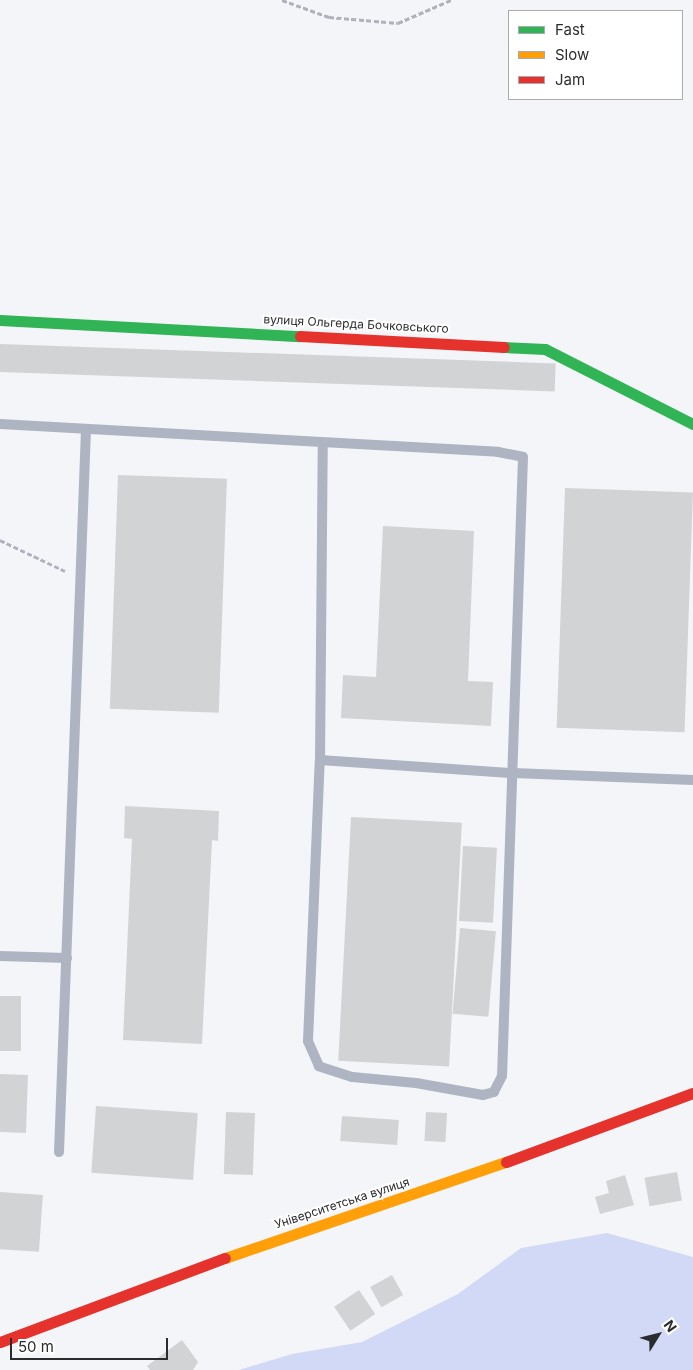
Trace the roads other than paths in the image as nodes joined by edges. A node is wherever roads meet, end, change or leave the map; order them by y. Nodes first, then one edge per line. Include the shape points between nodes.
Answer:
1 (0, 320) edge
2 (0, 424) edge
3 (693, 424) edge
4 (86, 430) junction
5 (322, 444) junction
6 (320, 760) junction
7 (513, 773) junction
8 (693, 780) edge
9 (0, 956) edge
10 (67, 958) junction
11 (693, 1093) edge
12 (59, 1152) dead end
13 (0, 1342) edge

1 - 3 street, вулиця Ольгерда Бочковського via 545,349
2 - 4 lane
4 - 5 lane
4 - 10 lane
5 - 6 lane
5 - 7 lane via 498,452 523,457
6 - 7 lane
6 - 7 lane via 308,1041 312,1056 319,1066 352,1077 416,1083 483,1095 494,1092 502,1076
7 - 8 lane
9 - 10 lane
10 - 12 lane
11 - 13 street, Університетська вулиця via 556,1146 282,1237

